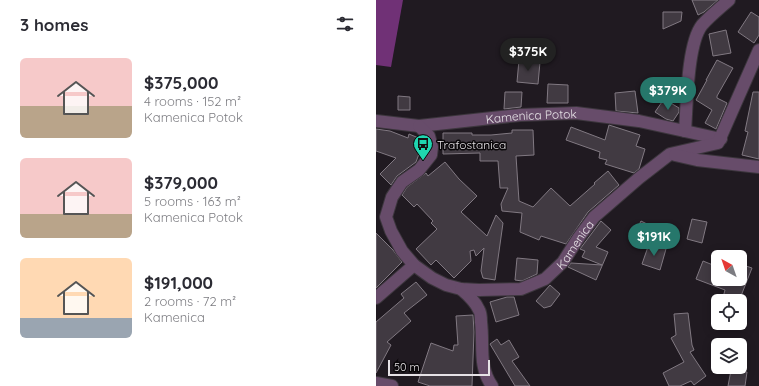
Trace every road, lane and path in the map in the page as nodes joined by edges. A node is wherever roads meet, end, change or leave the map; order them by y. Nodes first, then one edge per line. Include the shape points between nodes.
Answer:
1 (729, 0) edge
2 (759, 50) edge
3 (376, 120) edge
4 (419, 126) junction
5 (686, 131) junction
6 (721, 139) junction
7 (670, 154) junction
8 (759, 167) edge
9 (414, 265) junction
10 (461, 288) junction
11 (376, 298) edge
12 (376, 383) edge
13 (392, 386) edge
14 (492, 386) edge

1 - 5 street via 702,26 694,40
2 - 6 street
3 - 4 street, Kamenica Potok
4 - 5 street, Kamenica Potok via 520,115 576,113 639,121
4 - 9 street, Kamenica via 429,136 431,155 420,170 402,182 392,197 386,217 402,251
5 - 6 street, Kamenica Potok
6 - 7 street, Kamenica via 713,145
7 - 8 street via 697,160
7 - 10 street, Kamenica via 594,217 563,262 545,279 521,289
9 - 10 street, Kamenica via 446,285
9 - 11 street
10 - 14 street via 472,298 480,311 482,358 487,379
12 - 13 street

